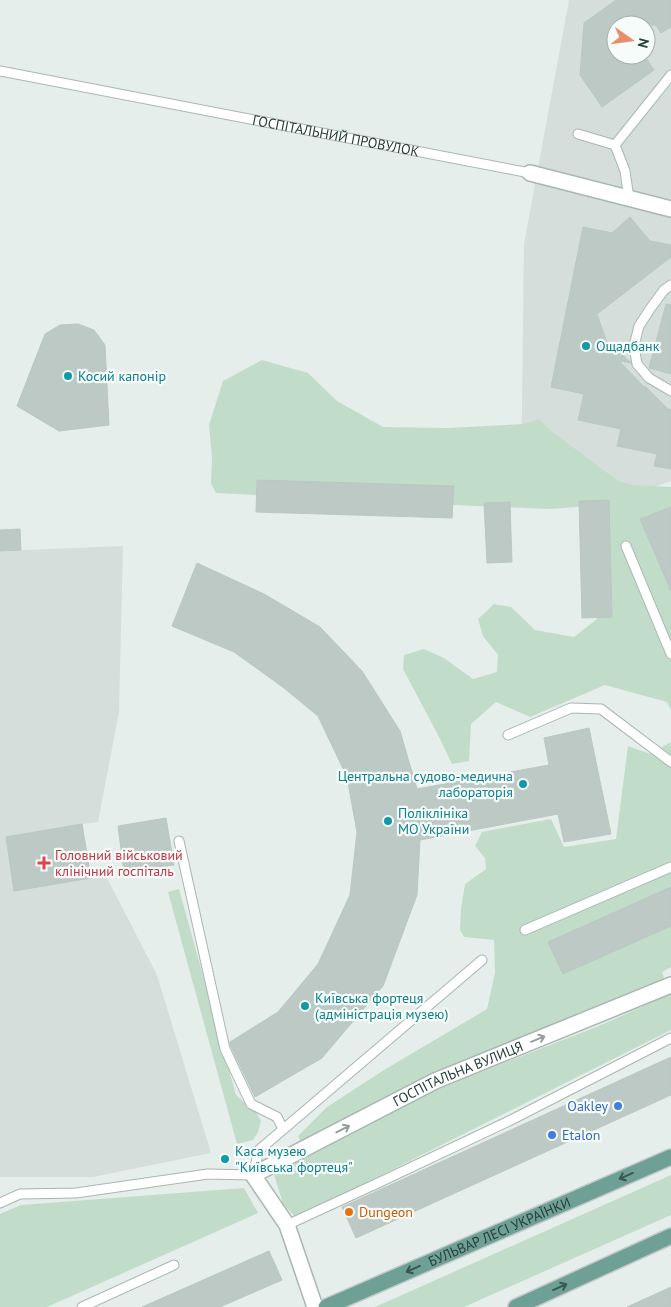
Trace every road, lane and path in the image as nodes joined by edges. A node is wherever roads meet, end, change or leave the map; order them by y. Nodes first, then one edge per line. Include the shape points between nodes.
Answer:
1 (0, 71) edge
2 (671, 75) edge
3 (578, 134) dead end
4 (615, 145) junction
5 (530, 173) joint
6 (629, 199) junction
7 (671, 210) edge
8 (671, 285) edge
9 (671, 391) edge
10 (626, 546) dead end
11 (671, 654) edge
12 (508, 734) dead end
13 (671, 762) edge
14 (179, 841) dead end
15 (671, 867) edge
16 (524, 930) dead end
17 (482, 960) dead end
18 (671, 984) edge
19 (671, 1038) edge
20 (283, 1129) junction
21 (671, 1157) edge
22 (253, 1175) junction
23 (0, 1203) edge
24 (287, 1225) junction
25 (671, 1236) edge
26 (174, 1265) dead end
27 (82, 1307) edge
28 (315, 1307) edge
29 (326, 1307) edge
30 (516, 1307) edge

1 - 5 lane, ГОСПІТАЛЬНИЙ ПРОВУЛОК
2 - 4 lane
3 - 4 lane
4 - 6 lane via 625,171
5 - 6 street, ГОСПІТАЛЬНИЙ ПРОВУЛОК
6 - 7 street, ГОСПІТАЛЬНИЙ ПРОВУЛОК
8 - 9 lane via 659,296 639,326 634,346 637,364 649,378
10 - 11 lane
12 - 13 lane via 571,708 601,709
14 - 20 lane via 225,1049 251,1104 277,1117
15 - 16 lane
17 - 20 lane
22 -> 18 street, ГОСПІТАЛЬНА ВУЛИЦЯ via 435,1081
19 - 24 lane via 510,1120
20 - 22 lane via 259,1150
21 -> 29 main road, БУЛЬВАР ЛЕСІ УКРАЇНКИ
22 - 23 lane via 208,1174 76,1193 20,1194
22 - 24 street
24 - 28 street
30 -> 25 main road
26 - 27 lane

